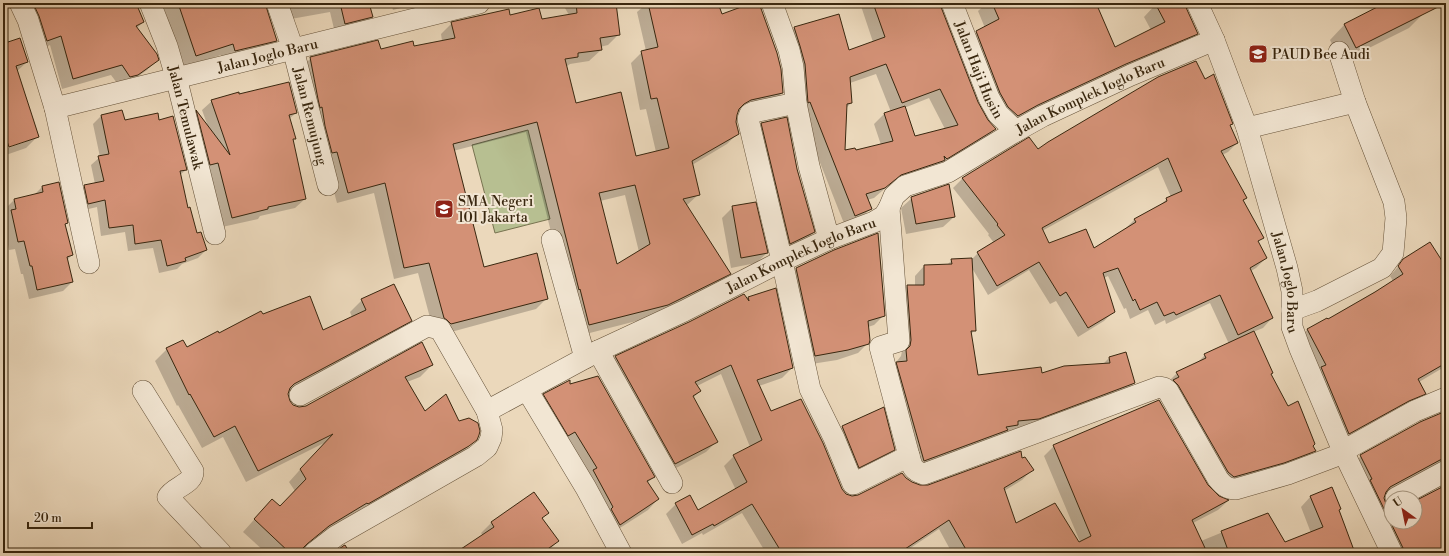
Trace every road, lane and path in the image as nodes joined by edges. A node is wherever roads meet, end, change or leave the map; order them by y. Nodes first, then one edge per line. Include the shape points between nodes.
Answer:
1 (20, 3) edge
2 (150, 3) edge
3 (277, 3) edge
4 (480, 3) edge
5 (772, 3) edge
6 (952, 3) edge
7 (1197, 3) edge
8 (1214, 40) junction
9 (293, 49) junction
10 (1339, 52) dead end
11 (176, 78) junction
12 (1355, 102) junction
13 (796, 103) junction
14 (55, 108) junction
15 (1247, 128) junction
16 (1016, 131) junction
17 (328, 185) dead end
18 (889, 208) junction
19 (215, 234) dead end
20 (829, 239) junction
21 (552, 240) dead end
22 (782, 261) junction
23 (89, 263) dead end
24 (1292, 310) junction
25 (592, 355) junction
26 (527, 390) junction
27 (143, 391) dead end
28 (300, 396) dead end
29 (1446, 398) edge
30 (487, 411) junction
31 (1343, 452) junction
32 (909, 456) junction
33 (1446, 471) edge
34 (672, 483) dead end
35 (1411, 490) edge
36 (1383, 505) edge
37 (1373, 511) junction
38 (221, 553) edge
39 (314, 553) edge
40 (621, 553) edge
41 (1392, 553) edge

1 - 14 street via 28,20
2 - 11 street, Jalan Temulawak
3 - 9 street, Jalan Remujung
4 - 9 street, Jalan Joglo Baru
5 - 13 street via 789,50
6 - 16 street, Jalan Haji Husin via 989,98 998,114
7 - 8 street, Jalan Joglo Baru
8 - 15 street, Jalan Joglo Baru
8 - 16 street, Jalan Komplek Joglo Baru via 1117,81
9 - 11 street, Jalan Joglo Baru
9 - 17 street, Jalan Remujung
10 - 12 street
11 - 14 street, Jalan Joglo Baru
11 - 19 street, Jalan Temulawak
12 - 15 street
12 - 24 street via 1394,202 1396,218 1393,253 1382,268 1317,301
13 - 20 street via 809,166
13 - 22 street via 754,112 748,118
14 - 23 street
15 - 24 street, Jalan Joglo Baru via 1287,268 1292,291
16 - 18 street, Jalan Komplek Joglo Baru via 948,172 905,186 894,196
18 - 20 street, Jalan Komplek Joglo Baru via 884,216 874,222
18 - 32 street via 899,341 880,347
20 - 22 street, Jalan Komplek Joglo Baru
21 - 25 street
22 - 25 street, Jalan Komplek Joglo Baru
22 - 32 street via 810,389 853,484
24 - 31 street, Jalan Joglo Baru via 1292,327
25 - 26 street, Jalan Komplek Joglo Baru
25 - 34 street
26 - 30 street, Jalan Komplek Joglo Baru
26 - 40 street via 586,488
27 - 38 street via 193,471 190,480 173,491 168,498
28 - 30 street via 427,326 440,329
29 - 31 street via 1415,411
30 - 39 street via 492,430 487,447 476,456 336,536
31 - 32 street via 1288,474 1229,489 1218,480 1168,391 1159,387 924,474 917,472
31 - 37 street, Jalan Joglo Baru
33 - 35 street
36 - 37 street
37 - 41 street, Jalan Joglo Baru

